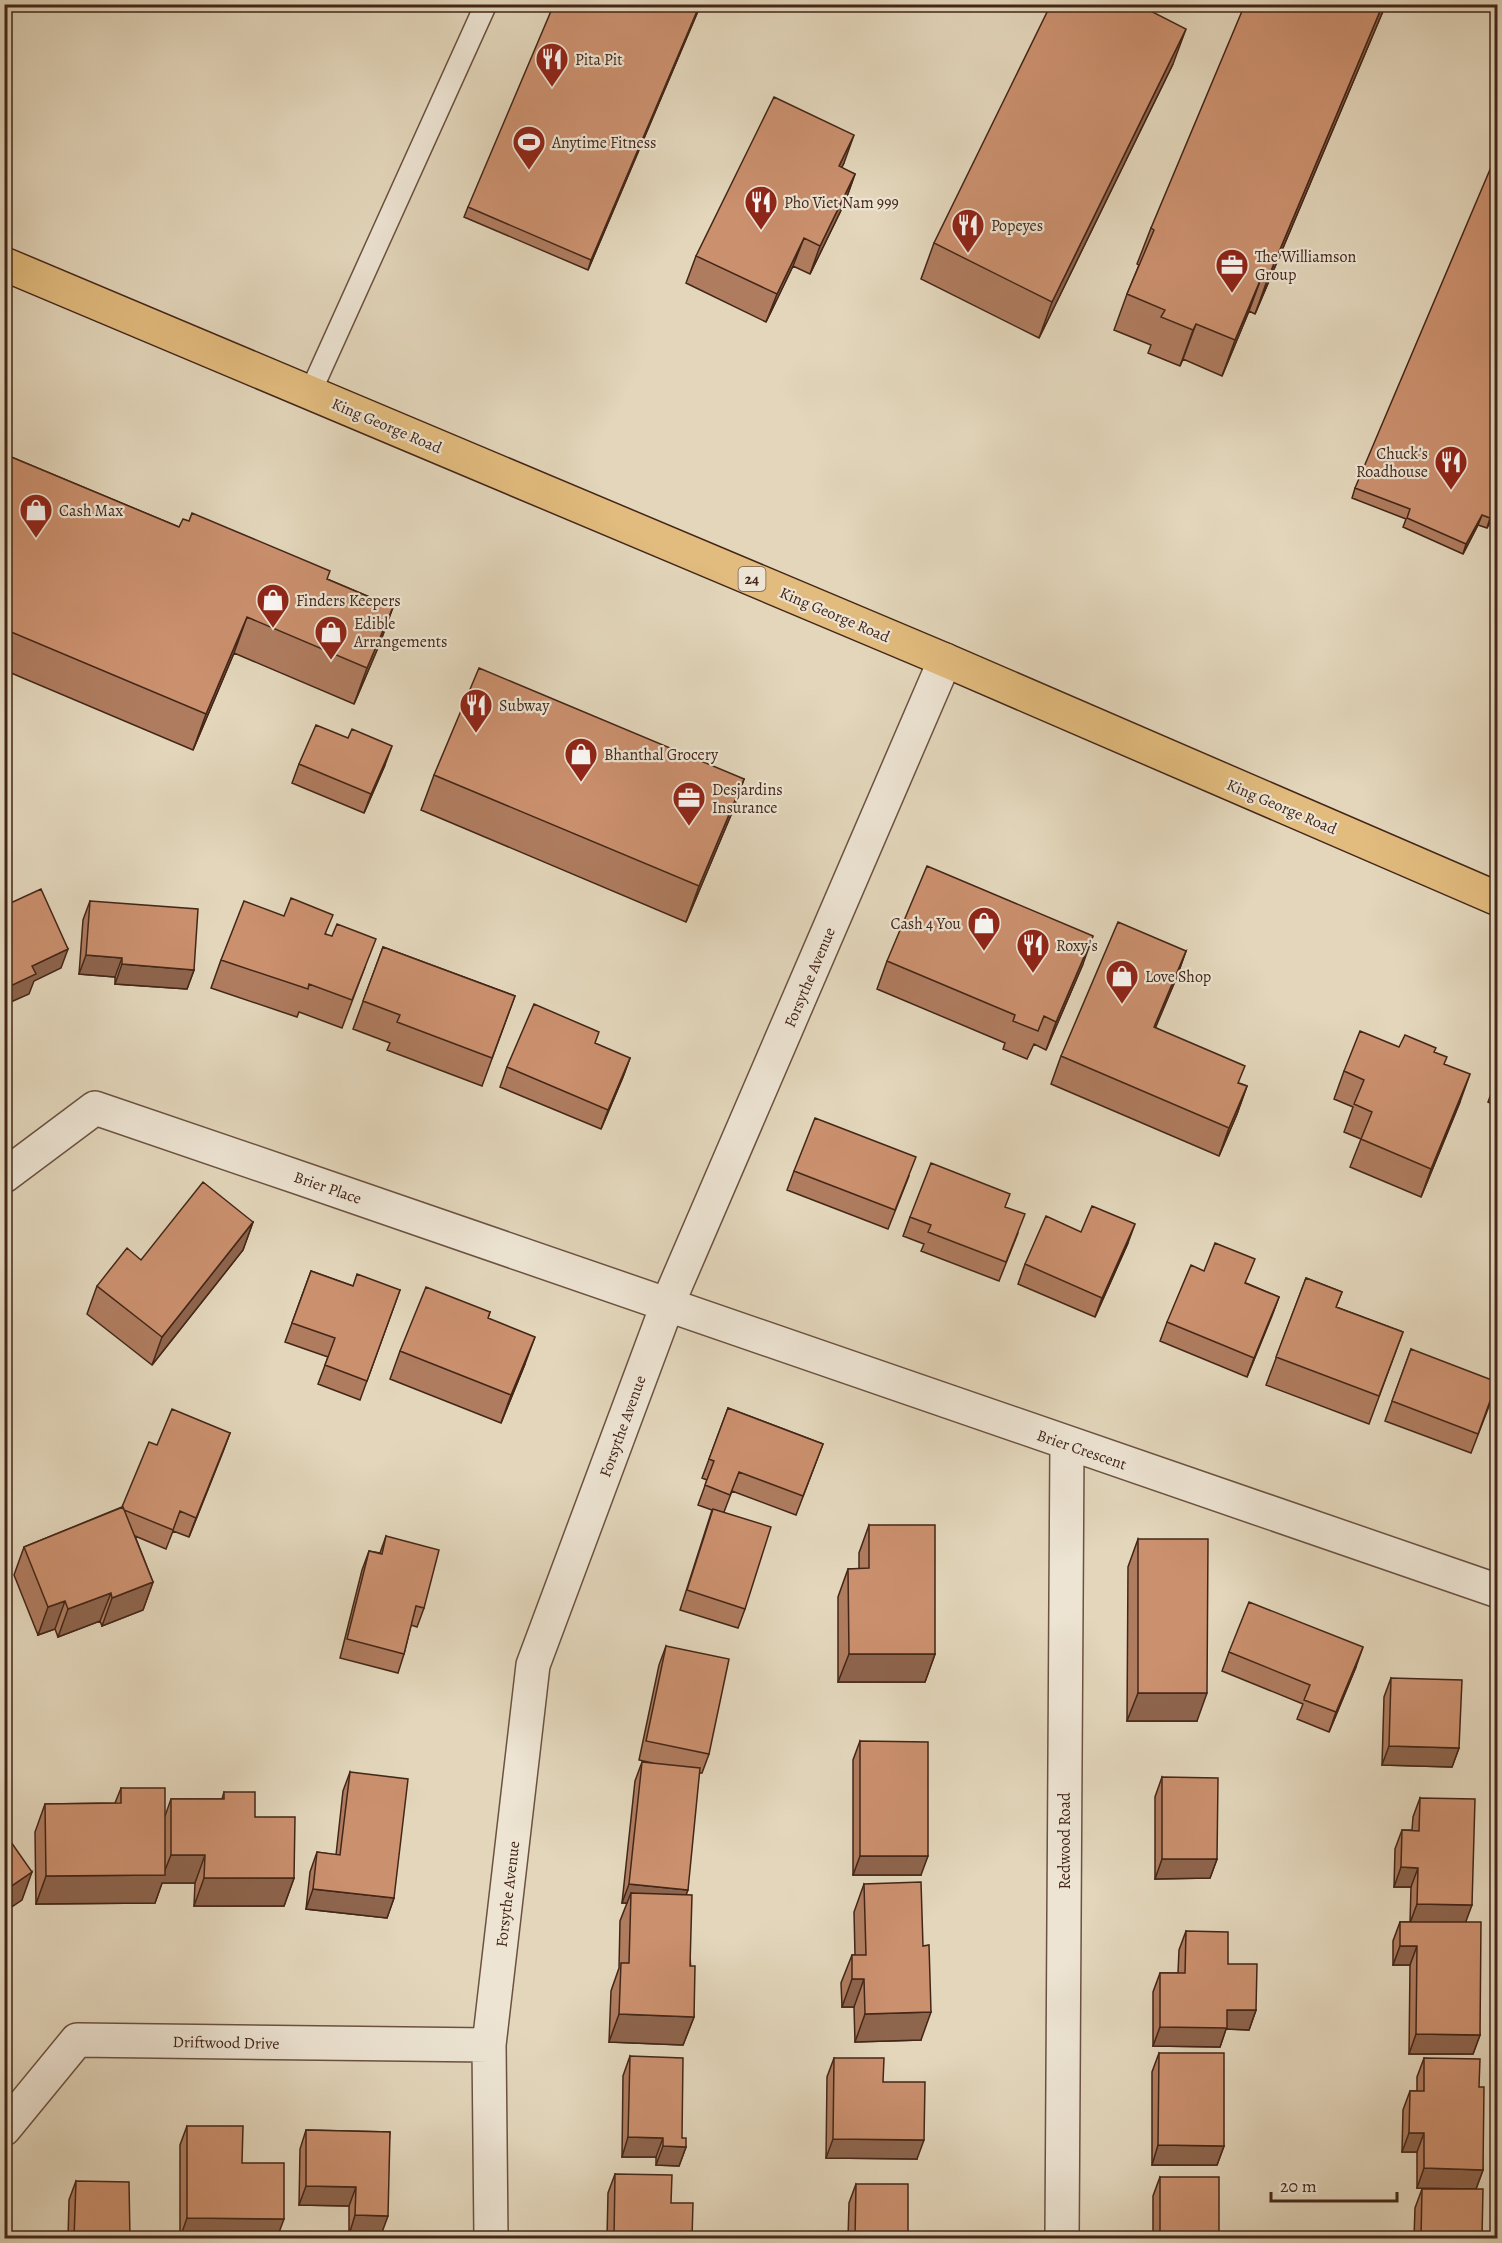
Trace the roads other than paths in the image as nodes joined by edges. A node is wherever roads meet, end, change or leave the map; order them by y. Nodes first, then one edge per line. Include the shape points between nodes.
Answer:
1 (486, 4) edge
2 (4, 264) edge
3 (310, 393) junction
4 (945, 660) junction
5 (1497, 899) edge
6 (4, 1176) edge
7 (668, 1303) junction
8 (1067, 1444) junction
9 (1497, 1591) edge
10 (489, 2045) junction
11 (4, 2128) edge
12 (491, 2238) edge
13 (1062, 2238) edge

1 - 3 lane
2 - 3 main road, King George Road / 24
3 - 4 main road, King George Road / 24
4 - 5 main road, King George Road / 24
4 - 7 street, Forsythe Avenue
6 - 7 street, Brier Place via 95,1108
7 - 8 street, Brier Crescent
7 - 10 street, Forsythe Avenue via 533,1665
8 - 9 street, Brier Crescent
8 - 13 street, Redwood Road
10 - 11 street, Driftwood Drive via 77,2040
10 - 12 street, Forsythe Avenue

